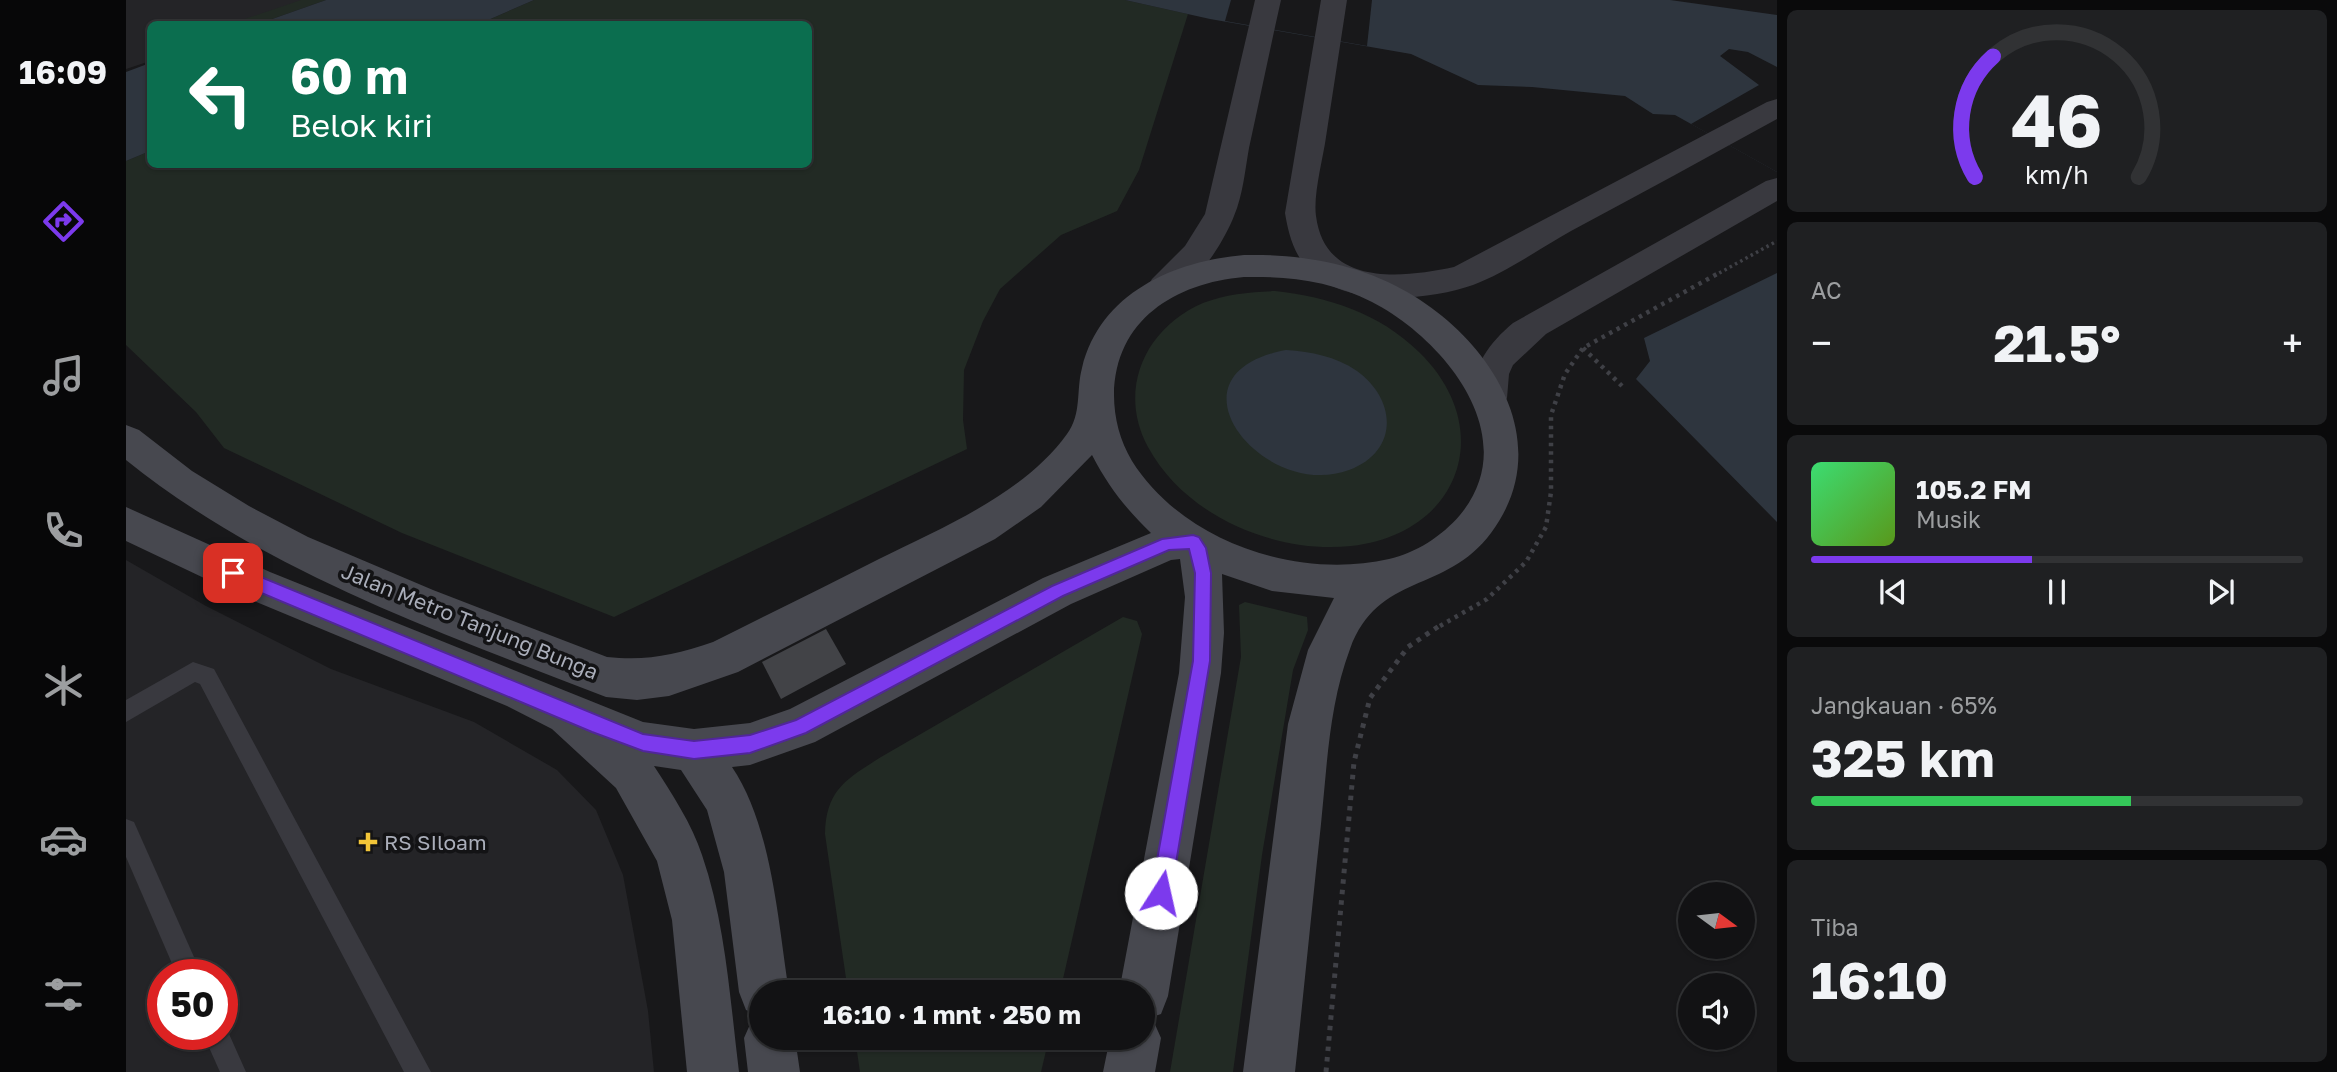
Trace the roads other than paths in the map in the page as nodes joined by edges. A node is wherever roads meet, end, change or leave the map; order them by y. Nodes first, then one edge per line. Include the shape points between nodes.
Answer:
1 (1268, 0) edge
2 (1334, 0) edge
3 (1777, 108) edge
4 (1773, 190) edge
5 (1348, 279) junction
6 (1163, 287) junction
7 (1489, 398) junction
8 (1096, 408) junction
9 (126, 440) edge
10 (126, 523) edge
11 (1193, 542) junction
12 (1392, 576) junction
13 (126, 712) edge
14 (567, 713) junction
15 (694, 750) junction
16 (126, 830) edge
17 (183, 959) edge
18 (762, 980) edge
19 (1146, 980) edge
20 (223, 1050) edge
21 (771, 1050) edge
22 (1133, 1050) edge
23 (233, 1072) edge
24 (418, 1072) edge
25 (713, 1072) edge
26 (774, 1072) edge
27 (1129, 1072) edge
28 (1269, 1072) edge

1 - 6 street via 1220,214 1188,268
2 - 5 street via 1300,213 1305,238 1319,262
3 - 5 street via 1463,276 1411,285
4 - 7 street via 1534,324 1503,352 1489,381
5 - 6 main road via 1261,265 1206,271
5 - 7 main road via 1400,303 1444,336
6 - 8 main road via 1129,313 1105,346 1095,386
7 - 12 main road via 1502,448 1494,494 1483,515 1448,552
8 - 9 main road, Jalan Metro Tanjung Bunga via 1083,441 1063,463 1028,496 981,527 723,658 669,676 637,680 606,677 304,554 205,499
8 - 11 main road via 1109,452 1124,478 1144,503
10 - 14 main road via 256,584
11 - 12 main road via 1253,569 1293,579 1354,582
11 - 15 main road via 1168,543 1057,591 800,727 750,744
11 - 19 main road via 1203,573 1202,661
12 - 28 main road via 1369,587 1354,602 1318,678
13 - 24 lane via 193,671 207,676
14 - 15 main road via 643,743
14 - 25 main road via 632,772 680,855 696,920
15 - 18 main road via 727,800 747,872
16 - 17 lane
20 - 23 lane
21 - 26 main road
22 - 27 main road

